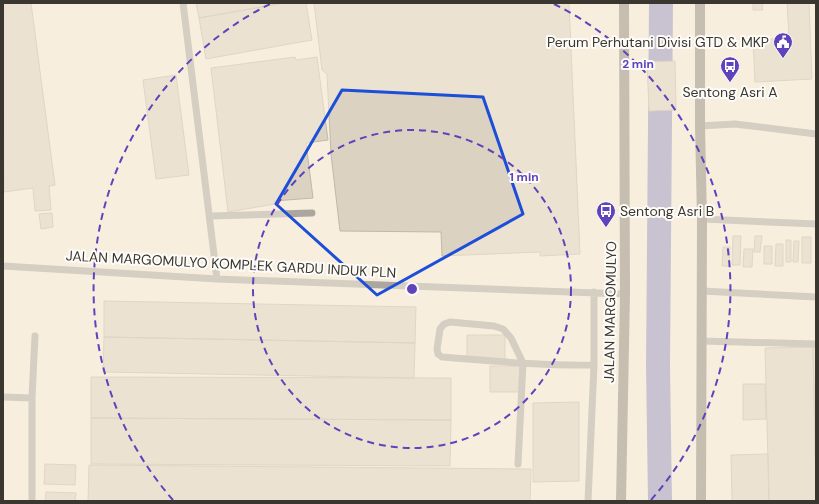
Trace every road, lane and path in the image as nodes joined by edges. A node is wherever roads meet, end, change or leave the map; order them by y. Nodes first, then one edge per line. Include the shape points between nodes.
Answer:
1 (183, 3) edge
2 (624, 3) edge
3 (700, 3) edge
4 (700, 126) junction
5 (816, 134) edge
6 (312, 213) dead end
7 (210, 216) junction
8 (702, 220) junction
9 (816, 224) edge
10 (3, 266) edge
11 (217, 279) junction
12 (702, 291) junction
13 (594, 292) junction
14 (625, 294) junction
15 (816, 297) edge
16 (35, 336) dead end
17 (702, 341) junction
18 (816, 344) edge
19 (523, 363) junction
20 (594, 365) junction
21 (3, 397) edge
22 (32, 398) junction
23 (518, 464) dead end
24 (32, 501) edge
25 (588, 501) edge
26 (621, 501) edge
27 (700, 501) edge

1 - 7 lane
2 - 14 main road, JALAN MARGOMULYO
3 - 4 main road
4 - 5 lane via 735,124
4 - 8 main road
6 - 7 lane
7 - 11 lane
8 - 9 lane
8 - 12 main road
10 - 11 lane, JALAN MARGOMULYO KOMPLEK GARDU INDUK PLN
11 - 13 lane, JALAN MARGOMULYO KOMPLEK GARDU INDUK PLN
12 - 15 lane
12 - 17 main road
13 - 14 lane, JALAN MARGOMULYO KOMPLEK GARDU INDUK PLN
13 - 20 lane
14 - 26 main road, JALAN MARGOMULYO
16 - 22 lane
17 - 18 lane
17 - 27 main road
19 - 19 lane via 442,357 437,349 440,329 450,322 503,329 511,338
19 - 20 lane
19 - 23 lane
20 - 25 lane
21 - 22 lane
22 - 24 lane

